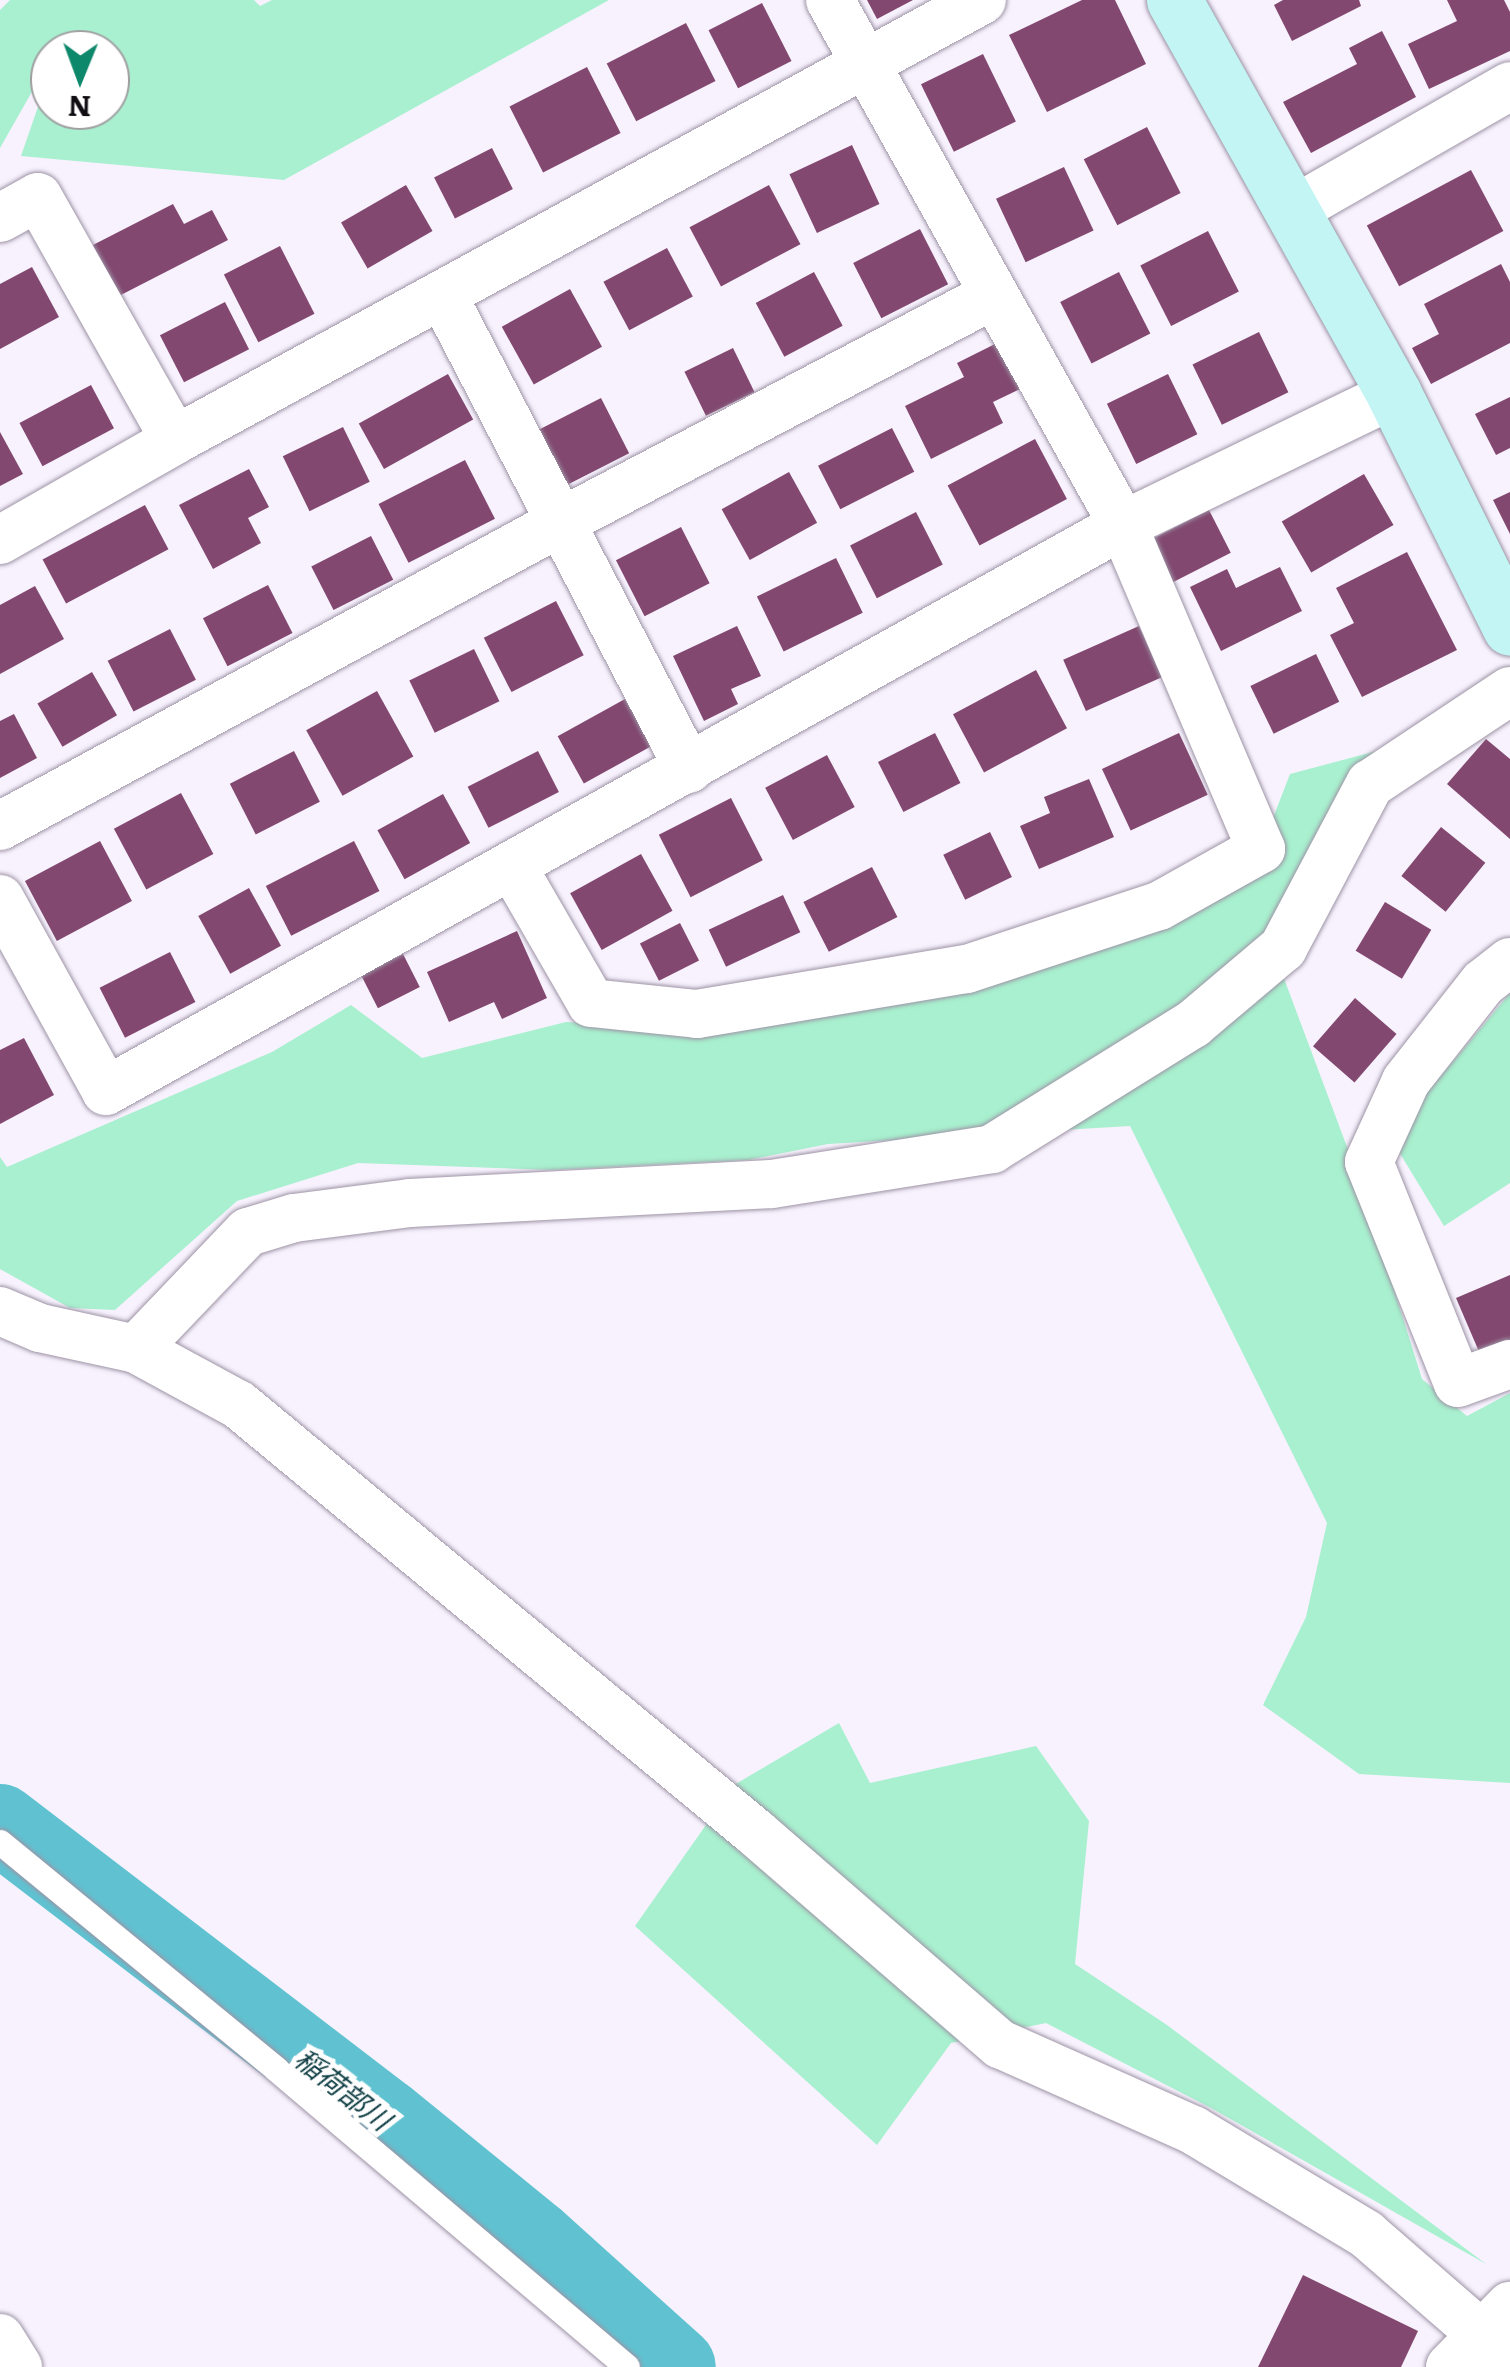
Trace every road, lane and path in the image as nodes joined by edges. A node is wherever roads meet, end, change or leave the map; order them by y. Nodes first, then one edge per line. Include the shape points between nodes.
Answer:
1 (830, 0) edge
2 (982, 0) edge
3 (1174, 0) edge
4 (865, 67) junction
5 (1510, 86) edge
6 (1292, 211) junction
7 (0, 218) edge
8 (994, 295) junction
9 (443, 296) junction
10 (1394, 394) junction
11 (175, 440) junction
12 (560, 522) junction
13 (1123, 525) junction
14 (0, 540) edge
15 (1510, 628) edge
16 (1510, 691) edge
17 (688, 769) junction
18 (0, 826) edge
19 (512, 866) junction
20 (0, 899) edge
21 (1510, 962) edge
22 (0, 1311) edge
23 (136, 1348) junction
24 (1510, 1364) edge
25 (0, 1842) edge
26 (0, 2338) edge
27 (1485, 2344) edge
28 (18, 2367) edge
29 (628, 2367) edge

1 - 4 street
2 - 4 street
3 - 6 street
4 - 8 street
4 - 9 street
5 - 6 street
6 - 10 street
7 - 11 street via 38,197
8 - 12 street
8 - 13 street
9 - 11 street
9 - 12 street
10 - 13 street
10 - 15 street
11 - 14 street
12 - 17 street
12 - 18 street
13 - 17 street
13 - 19 street via 1261,849 1159,906 967,969 697,1014 591,1003
16 - 23 street via 1370,784 1283,948 1193,1024 992,1148 772,1184 429,1202 294,1218 248,1232
17 - 19 street
19 - 20 street via 106,1091
21 - 24 street via 1483,983 1406,1080 1368,1162 1458,1383
22 - 23 street via 40,1328
23 - 27 street via 238,1405 1000,2044 1193,2130 1350,2224
25 - 29 lane
26 - 28 street

